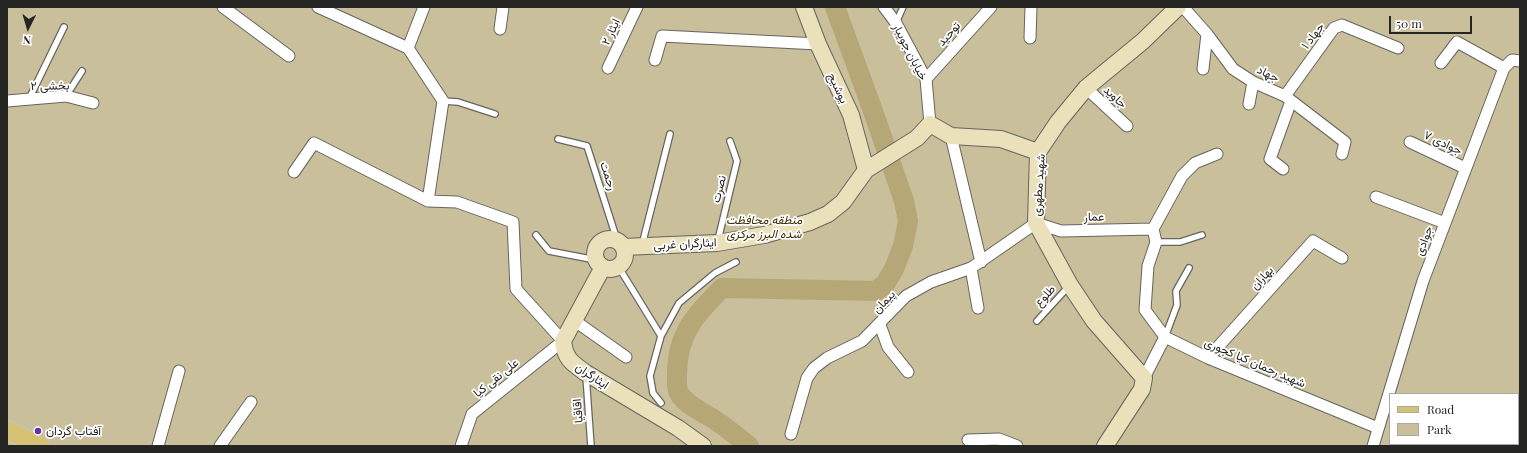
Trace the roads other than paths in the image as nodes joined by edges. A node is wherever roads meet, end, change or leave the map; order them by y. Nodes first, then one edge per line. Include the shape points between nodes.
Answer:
1 (223, 7) edge
2 (318, 7) edge
3 (424, 7) edge
4 (503, 7) edge
5 (636, 7) edge
6 (804, 7) edge
7 (884, 7) edge
8 (903, 7) edge
9 (992, 7) edge
10 (1031, 7) edge
11 (1178, 7) edge
12 (1183, 7) edge
13 (896, 23) junction
14 (64, 27) dead end
15 (500, 29) dead end
16 (1207, 34) junction
17 (1030, 38) dead end
18 (818, 44) junction
19 (408, 48) junction
20 (1398, 48) dead end
21 (289, 56) dead end
22 (655, 60) dead end
23 (1520, 61) edge
24 (1441, 63) dead end
25 (608, 68) dead end
26 (1504, 68) junction
27 (1203, 69) dead end
28 (82, 71) dead end
29 (926, 79) junction
30 (1253, 82) junction
31 (1086, 88) junction
32 (66, 96) junction
33 (1288, 98) junction
34 (28, 99) junction
35 (7, 100) edge
36 (443, 101) junction
37 (93, 103) dead end
38 (1249, 104) dead end
39 (495, 114) dead end
40 (930, 124) junction
41 (1127, 126) dead end
42 (670, 134) dead end
43 (951, 136) junction
44 (558, 139) dead end
45 (730, 141) dead end
46 (1410, 142) dead end
47 (1038, 152) junction
48 (1217, 154) dead end
49 (1342, 154) dead end
50 (869, 168) junction
51 (1465, 168) junction
52 (1282, 169) dead end
53 (294, 172) dead end
54 (1376, 197) dead end
55 (428, 201) junction
56 (1036, 223) junction
57 (1444, 223) junction
58 (1153, 230) junction
59 (536, 235) dead end
60 (1202, 235) dead end
61 (717, 242) junction
62 (1156, 242) junction
63 (620, 244) junction
64 (642, 246) junction
65 (1342, 258) dead end
66 (736, 262) dead end
67 (606, 264) junction
68 (976, 265) junction
69 (1189, 268) dead end
70 (1070, 285) junction
71 (978, 308) dead end
72 (575, 321) junction
73 (1037, 321) dead end
74 (880, 325) junction
75 (661, 336) junction
76 (1165, 337) junction
77 (564, 341) junction
78 (626, 357) dead end
79 (1208, 358) junction
80 (179, 371) dead end
81 (908, 372) dead end
82 (586, 374) junction
83 (1144, 378) junction
84 (251, 402) dead end
85 (661, 403) dead end
86 (1378, 428) junction
87 (7, 430) edge
88 (791, 434) dead end
89 (968, 440) dead end
90 (41, 446) edge
91 (158, 446) edge
92 (220, 446) edge
93 (461, 446) edge
94 (591, 446) edge
95 (703, 446) edge
96 (1017, 446) edge
97 (1105, 446) edge
98 (1373, 446) edge

1 - 21 street
2 - 19 street
3 - 19 street
4 - 15 street
5 - 25 street, ایثار ۲
6 - 18 street, یوشیج
7 - 13 street, خیابان جویبار
8 - 13 lane
9 - 29 street, توحید
10 - 17 street
11 - 31 street, شهید مطهری via 1143,41
12 - 16 street, جهاد
13 - 29 street, خیابان جویبار
14 - 34 lane
16 - 27 street
16 - 30 street, جهاد via 1233,69
18 - 22 street via 662,36
18 - 50 street, یوشیج via 851,115
19 - 36 street
20 - 33 street, جهاد ۱ via 1342,25 1334,28
23 - 26 street via 1512,60
24 - 26 street via 1457,42
26 - 51 street, جوادی
28 - 32 lane
29 - 40 street, خیابان جویبار
30 - 33 street, جهاد
30 - 38 street
31 - 41 street, جاوید
31 - 47 street, شهید مطهری
32 - 34 street, بخشی ۲
32 - 37 street, بخشی ۲
33 - 49 street, جهاد via 1345,142
33 - 52 street, جهاد ۱ via 1270,160
34 - 35 street, بخشی ۲
36 - 39 lane via 458,102
36 - 55 street
40 - 43 street
40 - 50 street via 916,138
42 - 64 lane
43 - 47 street via 1001,139
43 - 68 street
44 - 63 lane, رحمت via 586,146
45 - 61 lane, نصرت via 737,161
46 - 51 street, جوادی ۷
47 - 56 street, شهید مطهری
48 - 58 street via 1195,163 1182,176
50 - 61 street, ایثارگران غربی via 843,202 828,214 764,235
51 - 57 street, جوادی
53 - 55 street via 314,143
54 - 57 street
55 - 77 street via 457,202 513,222 516,289
56 - 58 street, عمار via 1061,231
56 - 68 street, پیمان
56 - 70 street, شهید مطهری
57 - 86 street, جوادی via 1423,281
58 - 62 street
59 - 67 lane via 549,250
60 - 62 lane via 1180,242
61 - 64 street, ایثارگران غربی
62 - 76 street via 1148,266 1145,310
63 - 64 street, ایثارگران غربی
63 - 67 street via 624,258
63 - 67 street via 610,239 599,243 595,251
65 - 79 street, بهاران via 1313,241
66 - 75 lane via 715,273 679,302
67 - 72 street
67 - 75 lane
68 - 71 street
68 - 74 street, پیمان via 931,282 906,296
69 - 76 lane via 1176,291 1177,305
70 - 73 lane, طلوع
70 - 83 street, شهید مطهری via 1094,320
72 - 77 street
72 - 78 street
74 - 81 street via 888,347
74 - 88 street, پیمان via 862,341 827,358 814,368 807,378
75 - 85 lane via 650,376 653,393
76 - 79 street, شهید رحمان کیا کجوری
76 - 83 street
77 - 82 street, ایثارگران via 565,353 572,363
77 - 93 street, علی نقی کیا via 472,414
79 - 86 street, شهید رحمان کیا کجوری
80 - 91 street
82 - 94 lane, اقاقیا
82 - 95 street, ایثارگران via 678,428
83 - 97 street via 1142,389
84 - 92 street
86 - 98 street, جوادی
87 - 90 main road
89 - 96 street via 999,439

